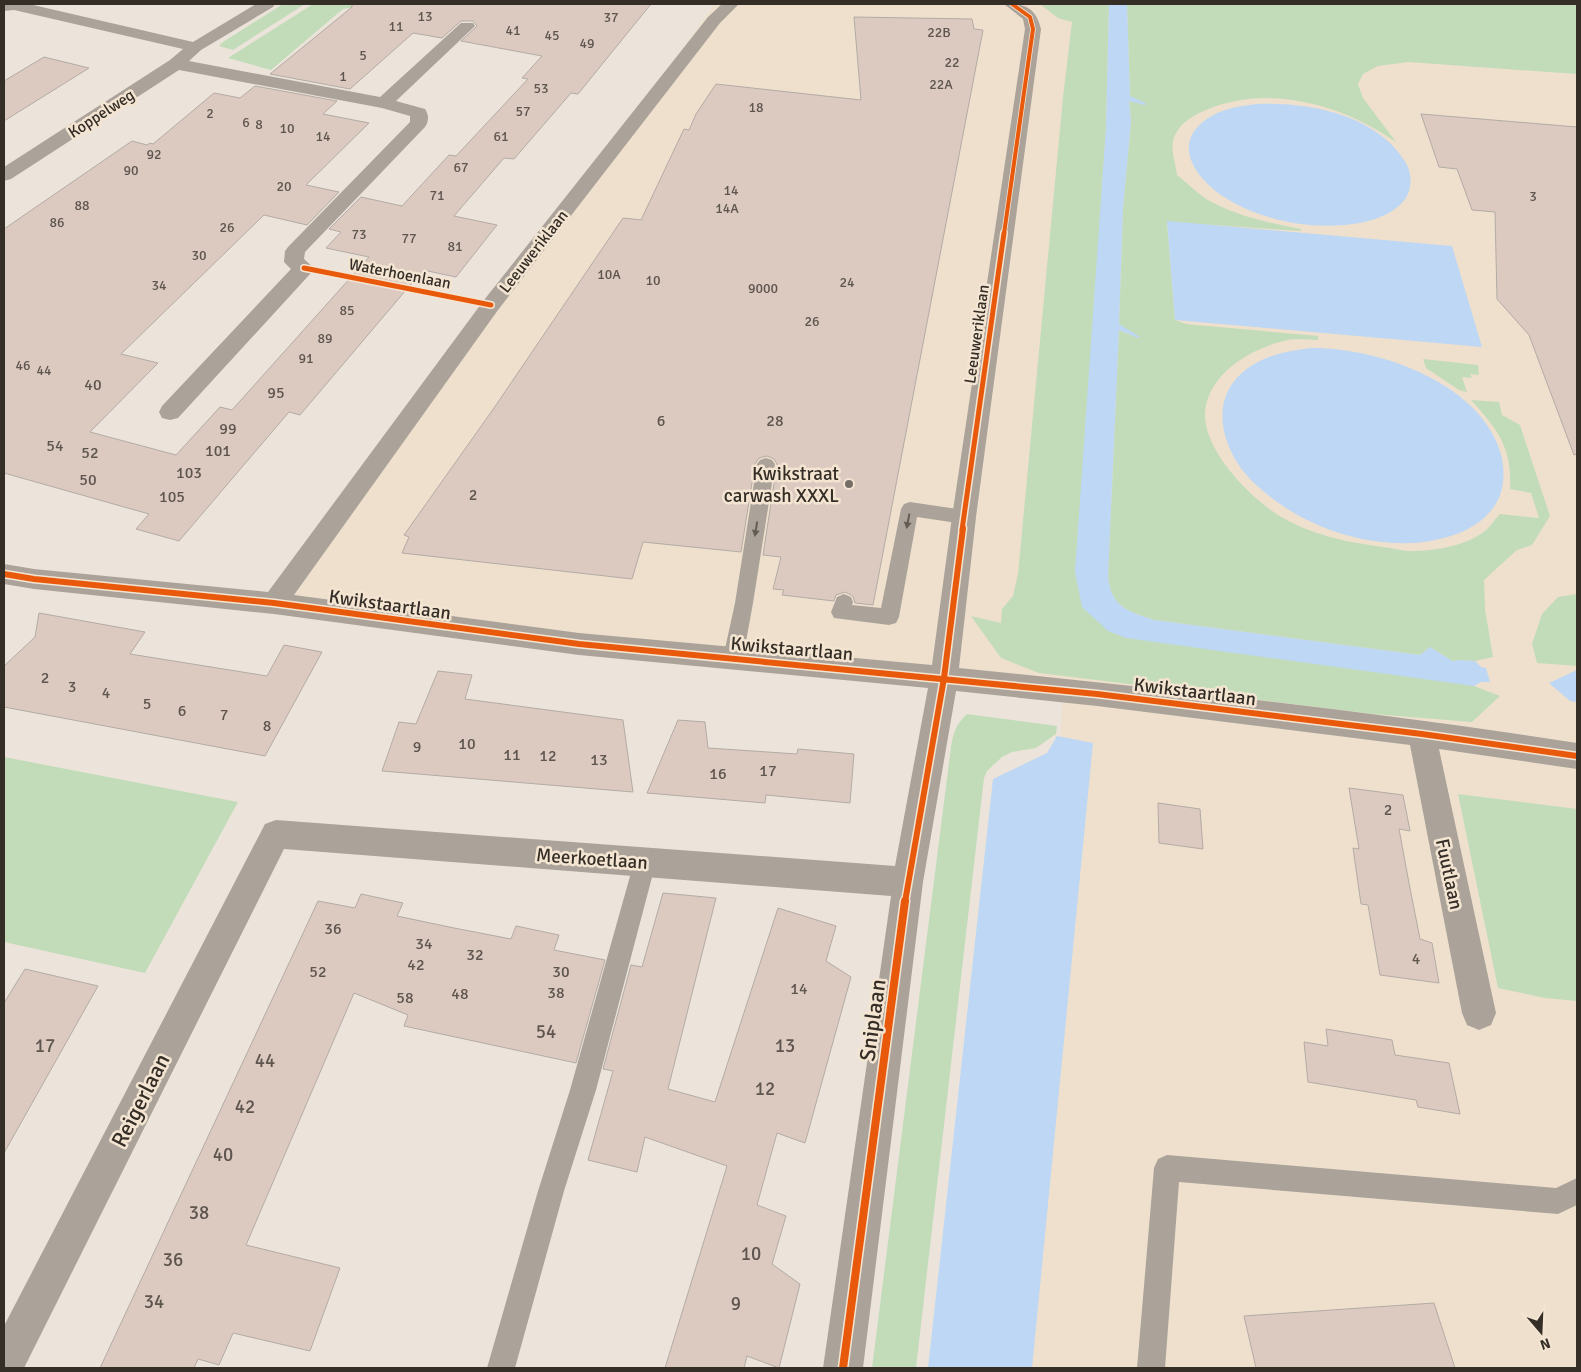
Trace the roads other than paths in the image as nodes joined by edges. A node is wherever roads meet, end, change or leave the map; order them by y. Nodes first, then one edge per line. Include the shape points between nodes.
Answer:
1 (267, 4) edge
2 (731, 4) edge
3 (1012, 4) edge
4 (4, 6) edge
5 (468, 26) dead end
6 (195, 47) junction
7 (176, 64) junction
8 (384, 103) junction
9 (4, 175) edge
10 (170, 412) dead end
11 (766, 464) dead end
12 (964, 517) junction
13 (7, 579) edge
14 (844, 602) dead end
15 (274, 603) junction
16 (733, 658) junction
17 (944, 678) junction
18 (1422, 734) junction
19 (1577, 756) edge
20 (276, 834) joint
21 (645, 862) junction
22 (908, 882) junction
23 (1479, 1013) dead end
24 (1577, 1191) edge
25 (4, 1366) edge
26 (500, 1368) edge
27 (843, 1368) edge
28 (1152, 1368) edge

1 - 6 street, Koppelweg
2 - 15 street, Leeuweriklaan via 714,20 491,305
3 - 12 street, Leeuweriklaan via 1030,17 1033,29
4 - 6 street via 14,5
5 - 8 street
6 - 7 street, Koppelweg
7 - 8 street
7 - 9 street, Koppelweg
8 - 10 street via 419,113 418,123 295,251 294,262 304,268
11 -> 16 lane
12 -> 14 lane via 910,509 889,617 841,612
12 - 17 street, Leeuweriklaan
13 - 15 street, Kwikstaartlaan
15 - 16 street, Kwikstaartlaan via 580,644
16 - 17 street, Kwikstaartlaan
17 - 18 street, Kwikstaartlaan
17 - 22 street, Sniplaan
18 - 19 street, Kwikstaartlaan
18 - 23 street, Fuutlaan
20 - 21 street, Meerkoetlaan
20 - 25 street, Reigerlaan
21 - 22 street, Meerkoetlaan
21 - 26 lane via 583,1090
22 - 27 street, Sniplaan
24 - 28 lane via 1558,1201 1168,1168

